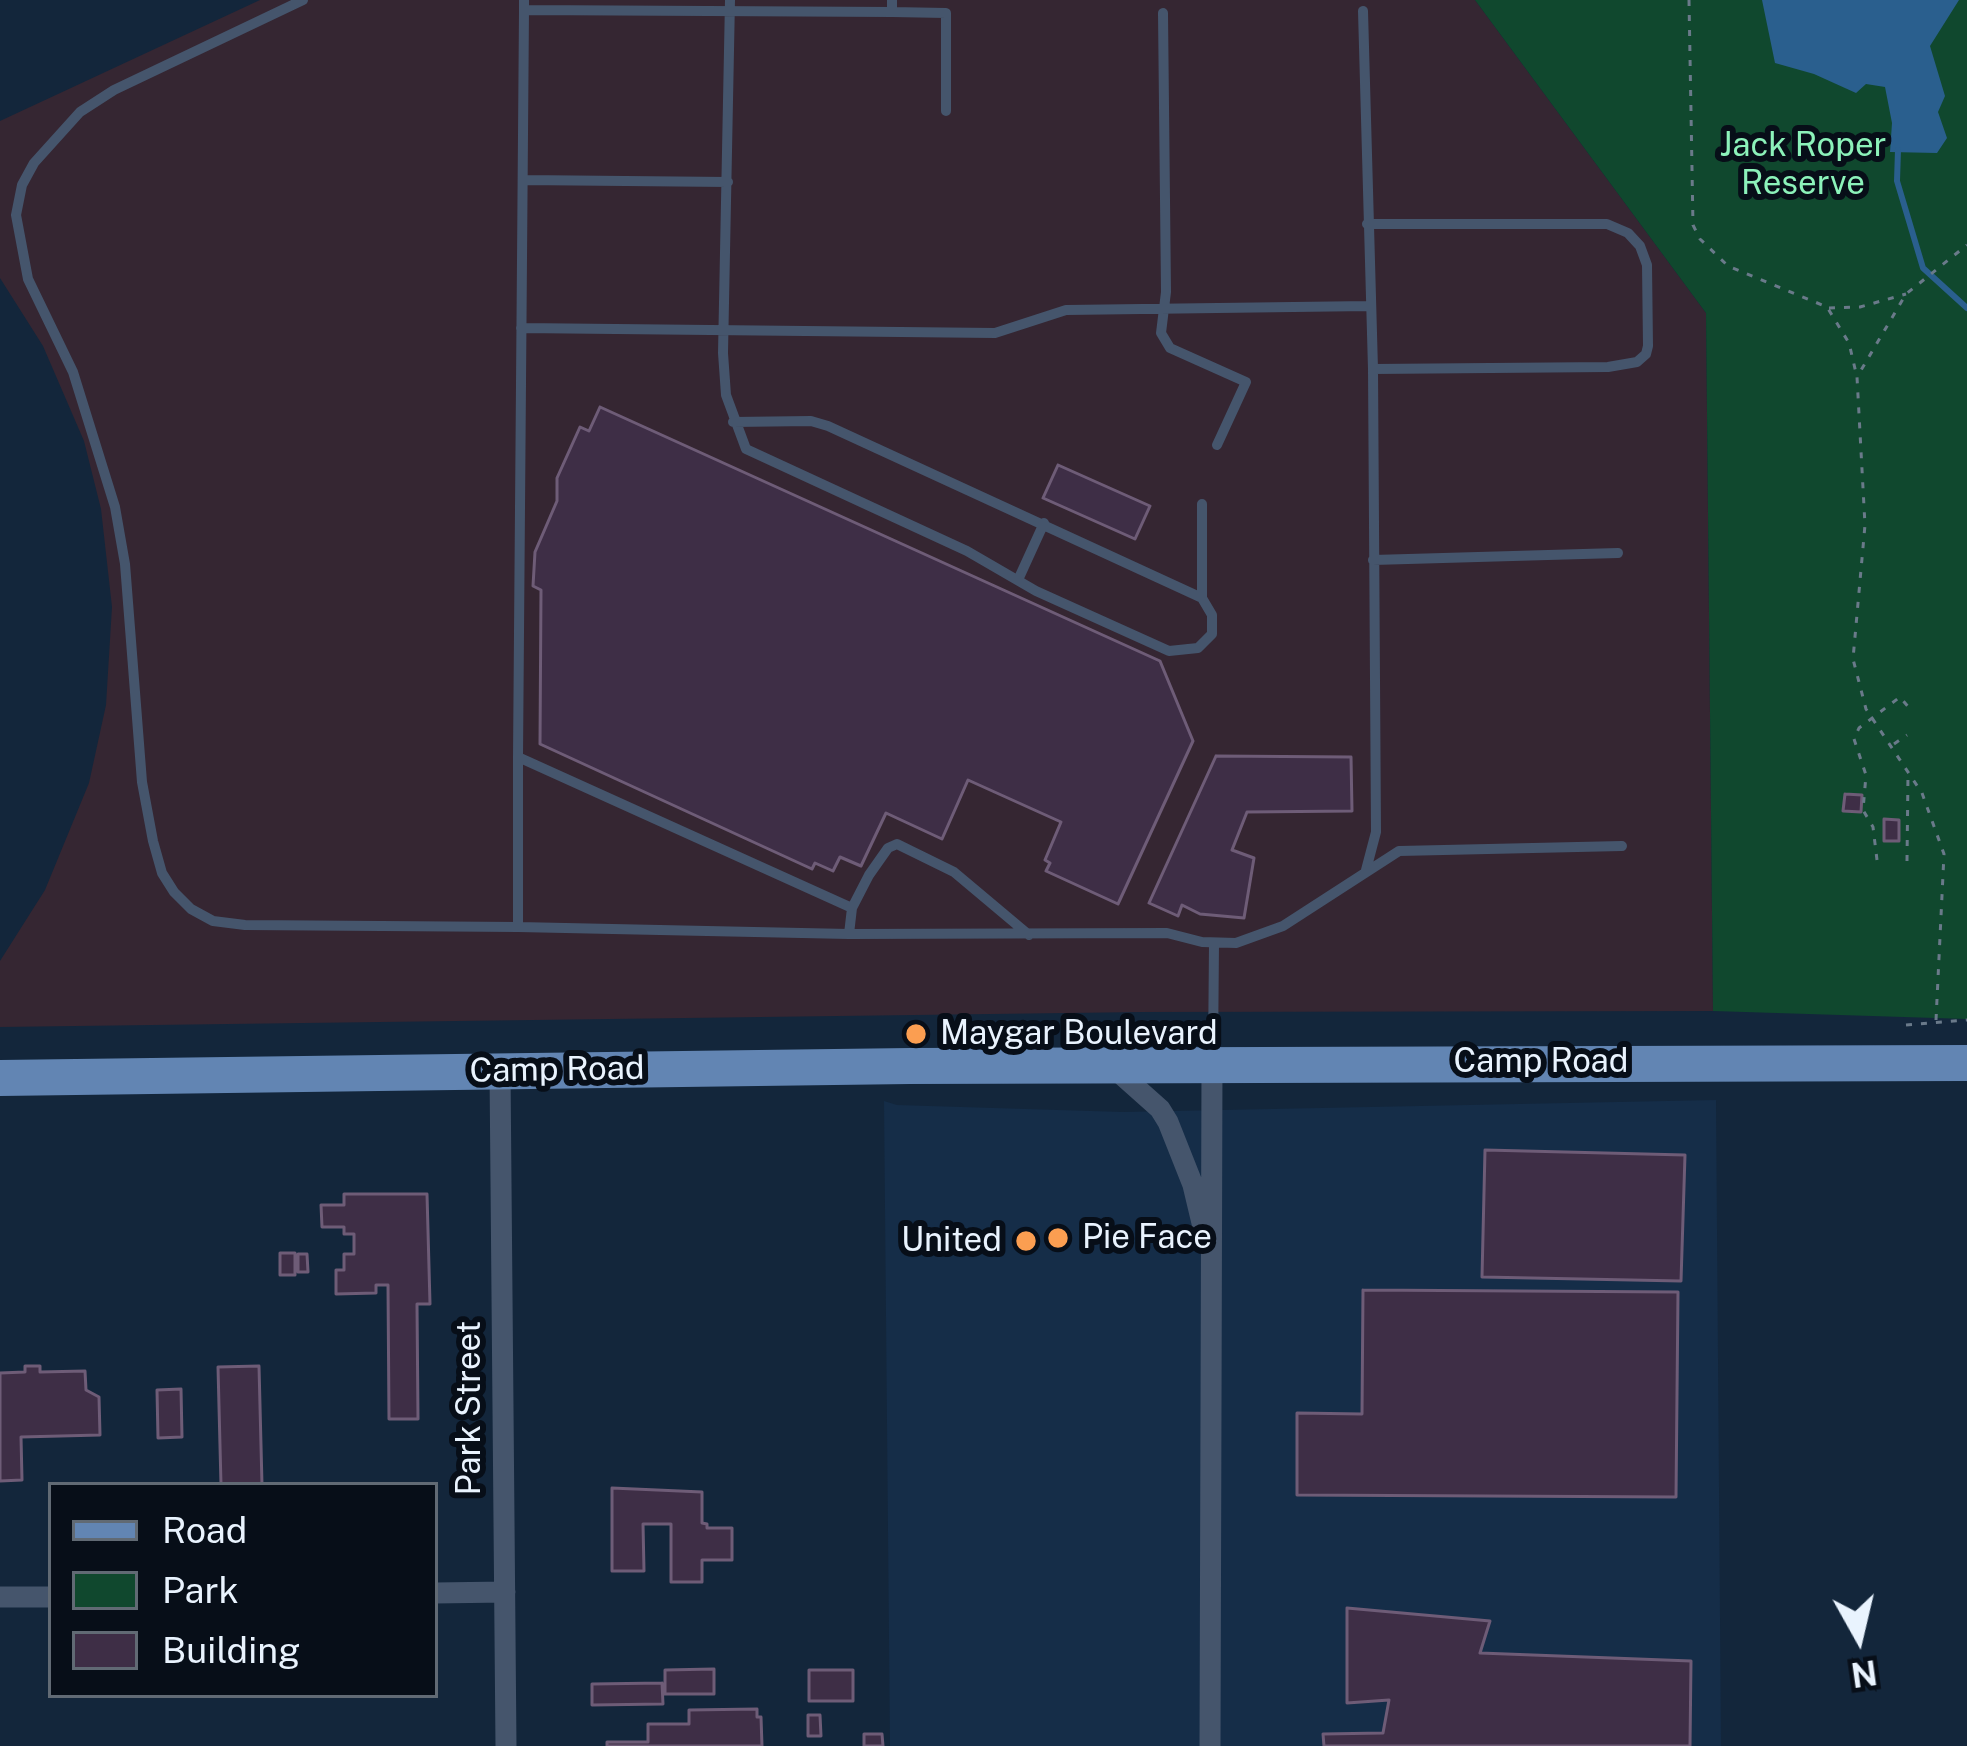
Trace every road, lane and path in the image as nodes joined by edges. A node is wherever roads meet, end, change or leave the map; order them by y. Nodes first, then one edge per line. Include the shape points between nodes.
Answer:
1 (303, 0) edge
2 (1689, 0) edge
3 (524, 5) edge
4 (730, 5) edge
5 (892, 6) edge
6 (1363, 11) dead end
7 (1163, 13) dead end
8 (946, 111) dead end
9 (523, 181) junction
10 (728, 182) junction
11 (1367, 224) junction
12 (1967, 245) edge
13 (1906, 294) junction
14 (1370, 306) junction
15 (1827, 307) junction
16 (1162, 309) junction
17 (521, 328) junction
18 (724, 329) junction
19 (1373, 369) junction
20 (1857, 377) junction
21 (733, 422) junction
22 (1217, 445) dead end
23 (1202, 504) dead end
24 (1044, 523) junction
25 (1618, 553) dead end
26 (1373, 560) junction
27 (1018, 580) junction
28 (1202, 598) junction
29 (1910, 709) dead end
30 (1872, 717) junction
31 (1907, 735) dead end
32 (1892, 746) junction
33 (518, 757) junction
34 (1908, 772) junction
35 (1622, 846) dead end
36 (1877, 860) dead end
37 (1907, 861) dead end
38 (1366, 870) junction
39 (852, 908) junction
40 (518, 927) junction
41 (850, 934) junction
42 (1029, 935) junction
43 (1214, 944) junction
44 (1936, 1020) junction
45 (1967, 1020) edge
46 (1906, 1025) dead end
47 (1967, 1063) edge
48 (1213, 1066) junction
49 (1114, 1068) junction
50 (500, 1070) junction
51 (0, 1078) edge
52 (1211, 1262) junction
53 (505, 1592) junction
54 (438, 1593) edge
55 (0, 1597) edge
56 (48, 1597) edge
57 (506, 1746) edge
58 (1210, 1746) edge

1 - 40 lane via 80,112 34,163 16,215 28,279 73,372 115,507 153,841 174,892 213,921
2 - 15 path via 1693,225 1728,266
3 - 4 lane
3 - 9 lane
4 - 5 lane
4 - 10 lane
5 - 8 lane via 946,13
6 - 11 lane
7 - 16 lane
9 - 10 lane
9 - 17 lane
10 - 18 lane
11 - 14 lane
11 - 19 lane via 1607,224 1628,233 1647,265 1648,346 1637,362
12 - 13 path
13 - 15 path
13 - 20 path
14 - 16 lane
14 - 19 lane
15 - 20 path via 1850,343
16 - 18 lane via 1066,310 995,333
16 - 22 lane via 1166,345 1246,382
17 - 18 lane
17 - 33 lane
18 - 21 lane
19 - 26 lane
20 - 30 path via 1865,525 1853,658
21 - 24 lane via 828,426
21 - 27 lane via 760,458
23 - 28 lane
24 - 27 lane
24 - 28 lane
25 - 26 lane
26 - 38 lane via 1376,832
27 - 28 lane via 1169,651 1210,639 1212,615
29 - 30 path via 1900,697
30 - 32 path
30 - 36 path via 1858,728 1854,747 1866,775 1864,810
31 - 32 path
32 - 34 path
33 - 39 lane
33 - 40 lane
34 - 37 path
34 - 44 path via 1944,854
35 - 38 lane via 1399,850
38 - 43 lane via 1265,936
39 - 41 lane
39 - 42 lane via 897,844 954,872
40 - 41 lane
41 - 42 lane
42 - 43 lane via 1167,933
43 - 48 lane
44 - 45 path
44 - 46 path
47 - 48 main road, Camp Road
48 - 49 main road, Camp Road
48 - 52 street
49 - 50 main road, Camp Road
49 - 52 street via 1168,1122
50 - 51 main road, Camp Road
50 - 53 street, Park Street
52 - 58 street
53 - 54 street
53 - 57 street, Park Street
55 - 56 street

